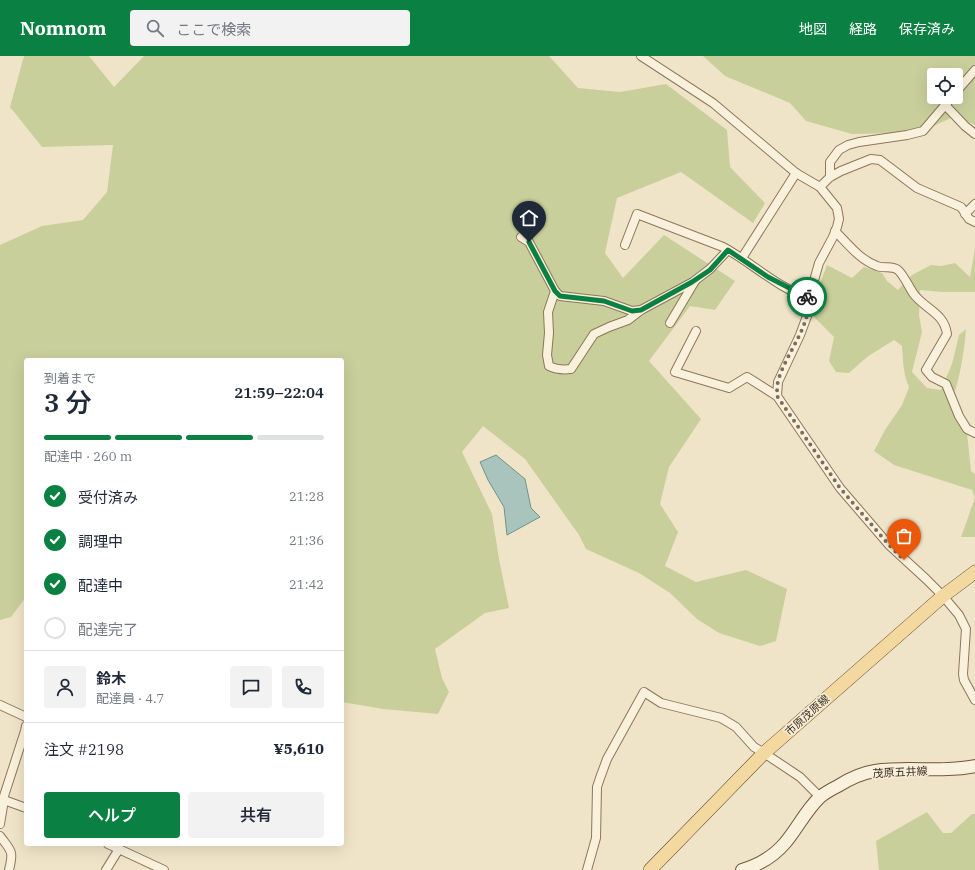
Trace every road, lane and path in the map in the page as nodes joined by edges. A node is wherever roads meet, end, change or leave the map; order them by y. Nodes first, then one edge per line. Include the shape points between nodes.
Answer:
1 (641, 56) edge
2 (975, 70) edge
3 (963, 84) edge
4 (945, 105) joint
5 (975, 134) edge
6 (796, 173) junction
7 (830, 177) junction
8 (820, 187) junction
9 (975, 204) edge
10 (965, 214) junction
11 (975, 222) edge
12 (835, 231) junction
13 (521, 237) dead end
14 (625, 245) dead end
15 (728, 250) junction
16 (742, 258) junction
17 (695, 280) junction
18 (555, 291) junction
19 (809, 298) junction
20 (641, 310) junction
21 (670, 323) dead end
22 (696, 331) dead end
23 (777, 396) junction
24 (975, 433) edge
25 (975, 572) edge
26 (944, 596) junction
27 (975, 700) edge
28 (0, 706) edge
29 (24, 716) edge
30 (24, 737) edge
31 (764, 752) junction
32 (975, 766) edge
33 (3, 796) edge
34 (820, 797) junction
35 (24, 807) edge
36 (0, 824) edge
37 (0, 836) edge
38 (112, 846) edge
39 (119, 849) junction
40 (758, 868) edge
41 (9, 870) edge
42 (106, 870) edge
43 (164, 870) edge
44 (587, 870) edge
45 (650, 870) edge
46 (742, 870) edge

1 - 6 street via 713,103
2 - 3 street
4 - 5 street
4 - 7 street via 922,131 859,142 839,150 830,162
6 - 8 street
6 - 16 street
7 - 8 street
7 - 10 street via 861,162 880,160 917,188 961,208
8 - 12 street via 837,208 839,219
9 - 10 street
10 - 11 street
12 - 19 street via 819,263
12 - 24 street via 870,264 899,270 914,295 942,319 947,334 926,370 932,377 946,384 959,416 967,429
13 - 18 street via 529,242
14 - 15 street via 637,214
15 - 16 street
15 - 17 street via 710,270
16 - 19 street via 768,277
17 - 20 street
17 - 21 street
18 - 20 street via 560,296 604,301 632,311
18 - 20 street via 548,312 547,355 549,366 555,369 571,369 594,334 628,320
19 - 23 street via 810,308 778,382
22 - 23 street via 675,372 729,388 747,377
23 - 26 street via 840,488 889,545
25 - 26 main road, 市原茂原線
26 - 27 street via 960,615 966,629 963,674
26 - 31 main road, 市原茂原線
28 - 29 street
30 - 33 street
31 - 34 street via 800,777
31 - 44 street via 754,747 736,727 721,718 661,703 644,692 607,760 597,787 596,838
31 - 45 main road, 市原茂原線
32 - 34 main road, 茂原五井線 via 947,770 874,771 856,776
33 - 35 street
33 - 36 street
34 - 40 main road, 茂原五井線 via 786,842
37 - 41 street via 11,852
38 - 39 street
39 - 42 street
39 - 43 street
40 - 46 main road, 茂原五井線

